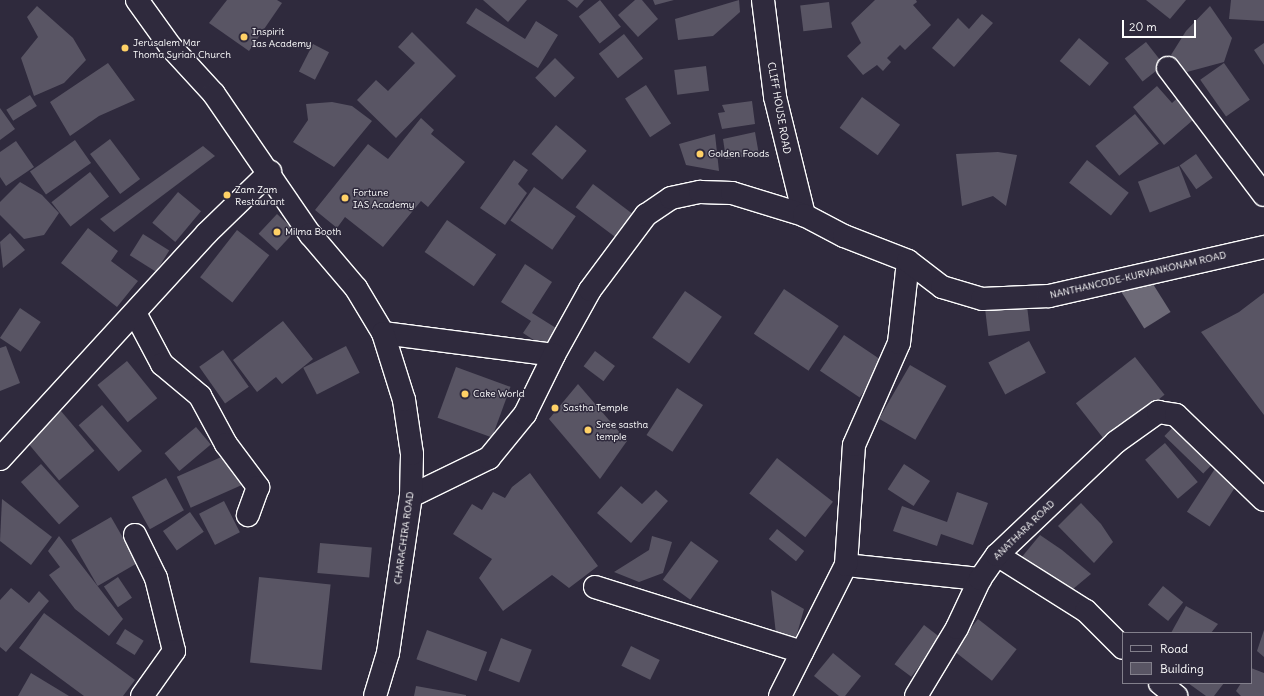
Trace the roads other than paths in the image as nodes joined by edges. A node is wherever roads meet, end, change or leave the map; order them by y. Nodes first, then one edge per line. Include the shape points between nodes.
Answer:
1 (137, 0) edge
2 (763, 0) edge
3 (1168, 68) dead end
4 (270, 172) junction
5 (1264, 195) edge
6 (804, 215) junction
7 (1264, 247) edge
8 (908, 261) junction
9 (135, 313) junction
10 (384, 333) junction
11 (554, 355) junction
12 (0, 459) edge
13 (411, 496) junction
14 (1264, 500) edge
15 (248, 515) dead end
16 (135, 535) dead end
17 (997, 554) junction
18 (846, 565) junction
19 (980, 579) junction
20 (596, 588) dead end
21 (1122, 647) edge
22 (802, 652) junction
23 (1161, 684) edge
24 (142, 696) edge
25 (375, 696) edge
26 (780, 696) edge
27 (916, 696) edge
28 (1176, 696) edge

1 - 4 street via 170,46 214,94
2 - 6 street, CLIFF HOUSE ROAD via 775,97
3 - 5 street
4 - 9 street via 207,232
4 - 10 street via 310,234 356,288
6 - 8 street, NANTHANCODE-KURVANKONAM ROAD via 844,236
6 - 11 street, NANTHANCODE-KURVANKONAM ROAD via 732,193 700,192 671,198 658,204 646,215 590,290
7 - 8 street, NANTHANCODE-KURVANKONAM ROAD via 1049,296 982,299 942,288
8 - 18 street via 899,343 854,445
9 - 12 street
9 - 15 street via 162,364 200,396 226,444 258,487
10 - 11 street
10 - 13 street, CHARACHIRA ROAD via 404,400 412,454
11 - 13 street, NANTHANCODE-KURVANKONAM ROAD via 524,414 489,458
13 - 25 street, CHARACHIRA ROAD via 388,653
14 - 17 street, ANATHARA ROAD via 1176,415 1158,412 1116,442
16 - 24 street via 156,578 174,651
17 - 19 street, ANATHARA ROAD
17 - 21 street via 1086,611
18 - 19 street
18 - 22 street
19 - 27 street, ANATHARA ROAD via 957,628
20 - 22 street
22 - 26 street
23 - 28 street

